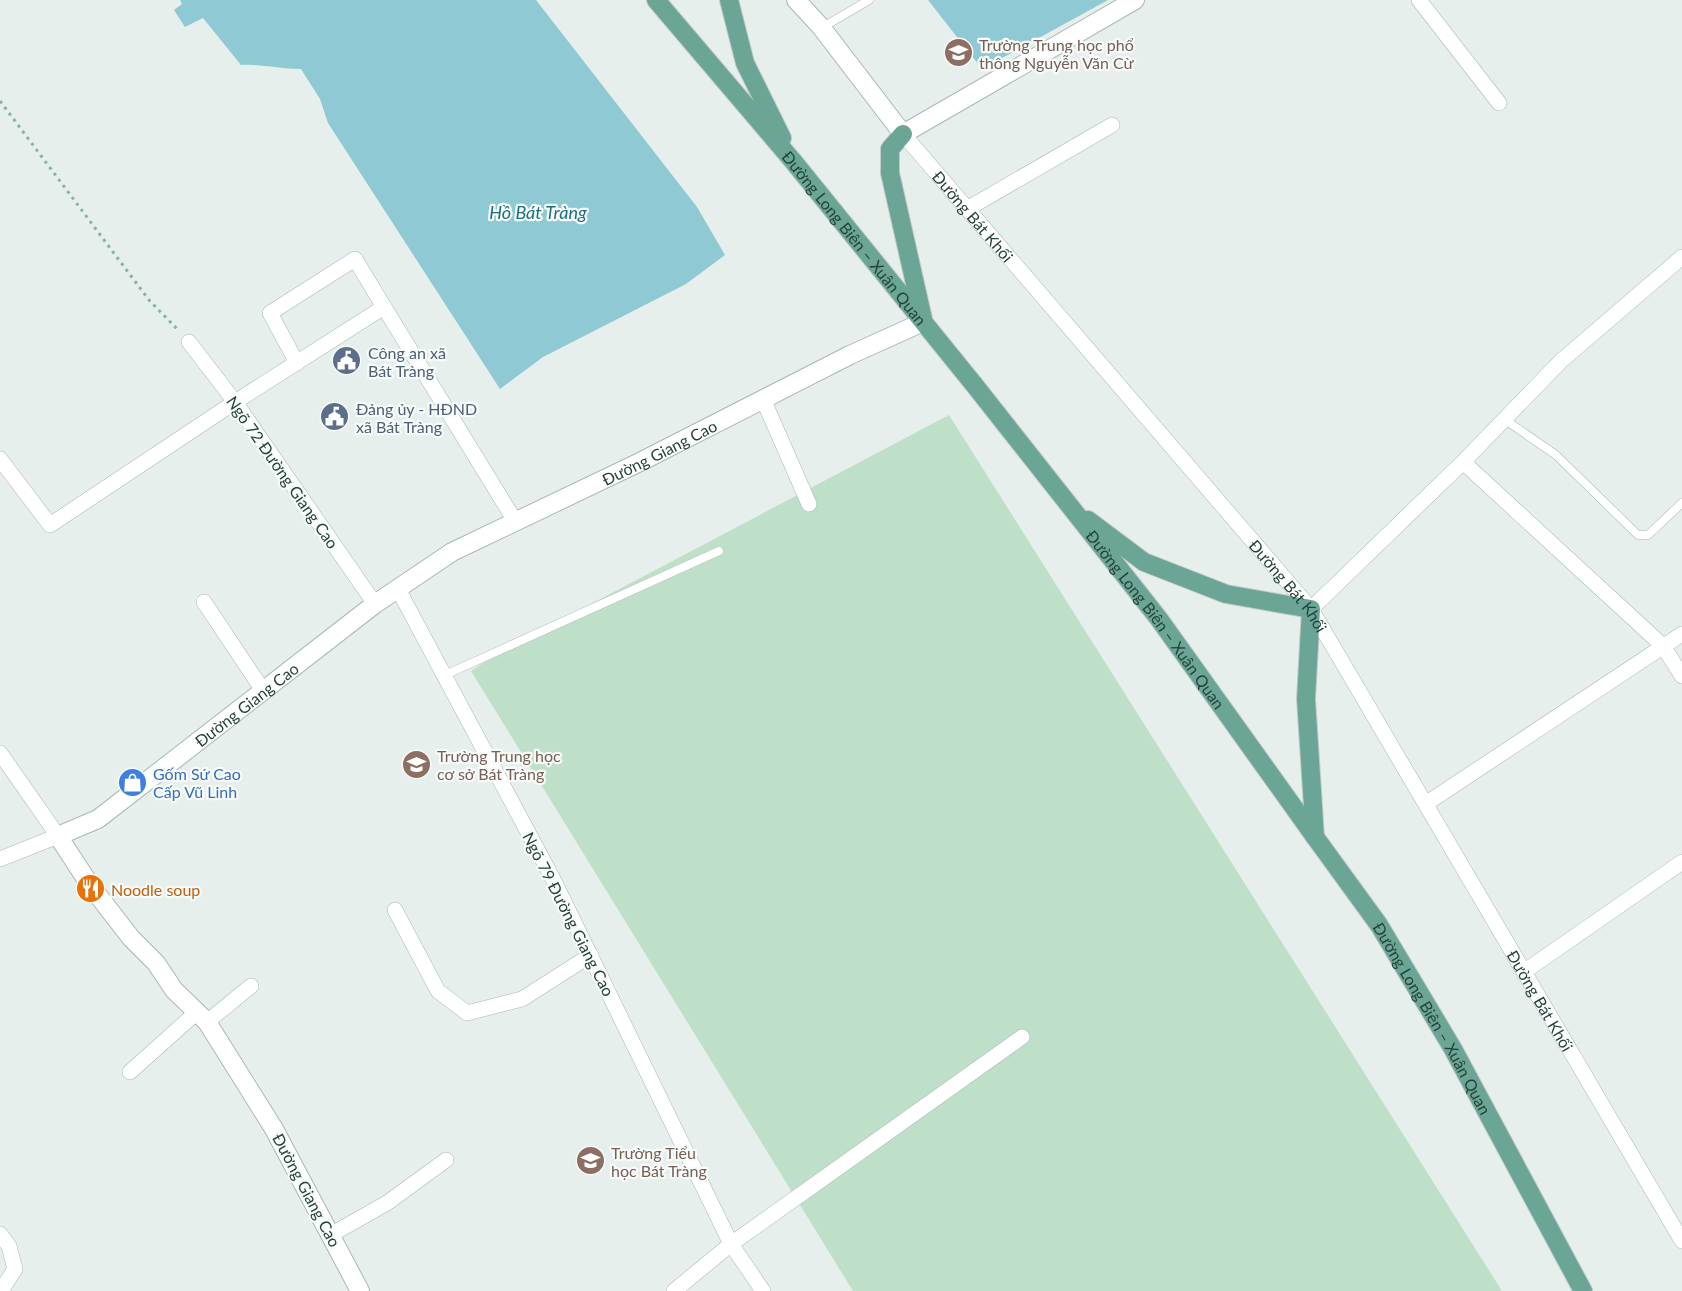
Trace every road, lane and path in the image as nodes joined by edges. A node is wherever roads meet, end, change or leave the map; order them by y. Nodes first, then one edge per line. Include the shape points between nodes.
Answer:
1 (656, 0) edge
2 (729, 0) edge
3 (795, 0) edge
4 (869, 0) edge
5 (1135, 0) edge
6 (1419, 0) edge
7 (821, 27) junction
8 (0, 101) edge
9 (1500, 103) dead end
10 (1112, 125) dead end
11 (903, 134) junction
12 (793, 161) junction
13 (967, 209) junction
14 (1682, 257) edge
15 (384, 307) junction
16 (923, 322) junction
17 (189, 342) joint
18 (297, 363) junction
19 (763, 399) junction
20 (235, 402) junction
21 (1504, 419) junction
22 (0, 459) edge
23 (1463, 462) junction
24 (1682, 503) edge
25 (809, 504) dead end
26 (1066, 504) junction
27 (515, 521) junction
28 (719, 551) dead end
29 (398, 589) junction
30 (204, 602) dead end
31 (375, 604) junction
32 (1311, 609) junction
33 (1682, 634) edge
34 (1663, 646) junction
35 (445, 675) junction
36 (1682, 676) edge
37 (264, 692) junction
38 (0, 753) edge
39 (1427, 803) junction
40 (58, 836) junction
41 (1315, 837) junction
42 (0, 859) edge
43 (1682, 862) edge
44 (395, 910) dead end
45 (591, 955) junction
46 (1525, 971) junction
47 (251, 986) dead end
48 (202, 1017) junction
49 (1022, 1037) dead end
50 (130, 1072) dead end
51 (446, 1160) dead end
52 (0, 1234) edge
53 (332, 1234) junction
54 (1682, 1241) edge
55 (731, 1244) junction
56 (2, 1291) edge
57 (360, 1291) edge
58 (674, 1291) edge
59 (763, 1291) edge
60 (1583, 1291) edge

1 - 12 main road, Đường Long Biên – Xuân Quan
2 - 12 main road via 745,63
3 - 7 street, Đường Bát Khối
4 - 7 lane
5 - 11 street
6 - 9 street
7 - 11 street, Đường Bát Khối
8 - 17 path via 149,300
10 - 13 street
11 - 13 street, Đường Bát Khối
11 - 16 main road via 890,149 890,173
12 - 16 main road, Đường Long Biên – Xuân Quan
13 - 32 street, Đường Bát Khối
14 - 21 street via 1561,361
15 - 18 street
15 - 18 street via 355,260 270,313
15 - 27 street
16 - 19 street, Đường Giang Cao
16 - 26 main road, Đường Long Biên – Xuân Quan
17 - 20 street, Ngõ 72 Đường Giang Cao
18 - 20 street
19 - 25 street
19 - 27 street, Đường Giang Cao
20 - 22 street via 50,525
20 - 31 street, Ngõ 72 Đường Giang Cao
21 - 23 street
21 - 24 lane via 1556,455 1638,535 1648,535
23 - 32 street
23 - 34 street
26 - 32 main road via 1144,562 1226,594
26 - 41 main road, Đường Long Biên – Xuân Quan via 1159,619
27 - 29 street, Đường Giang Cao via 452,552
28 - 35 lane
29 - 31 street, Đường Giang Cao
29 - 35 street, Ngõ 79 Đường Giang Cao
30 - 37 street
31 - 37 street, Đường Giang Cao
32 - 39 street, Đường Bát Khối
32 - 41 main road via 1306,699
33 - 34 street
34 - 36 street
34 - 39 street
35 - 45 street, Ngõ 79 Đường Giang Cao
37 - 40 street, Đường Giang Cao via 98,819
38 - 40 street
39 - 46 street, Đường Bát Khối
40 - 42 street
40 - 48 street, Đường Giang Cao via 131,938
41 - 60 main road, Đường Long Biên – Xuân Quan via 1379,926 1453,1048
43 - 46 street
44 - 45 street via 438,991 467,1013 522,999
45 - 55 street, Ngõ 79 Đường Giang Cao
46 - 54 street, Đường Bát Khối
47 - 48 street
48 - 50 street
48 - 53 street, Đường Giang Cao via 274,1129
49 - 55 street
51 - 53 street via 387,1203
52 - 56 street via 9,1246 15,1269
53 - 57 street, Đường Giang Cao
55 - 58 street
55 - 59 street, Ngõ 79 Đường Giang Cao

